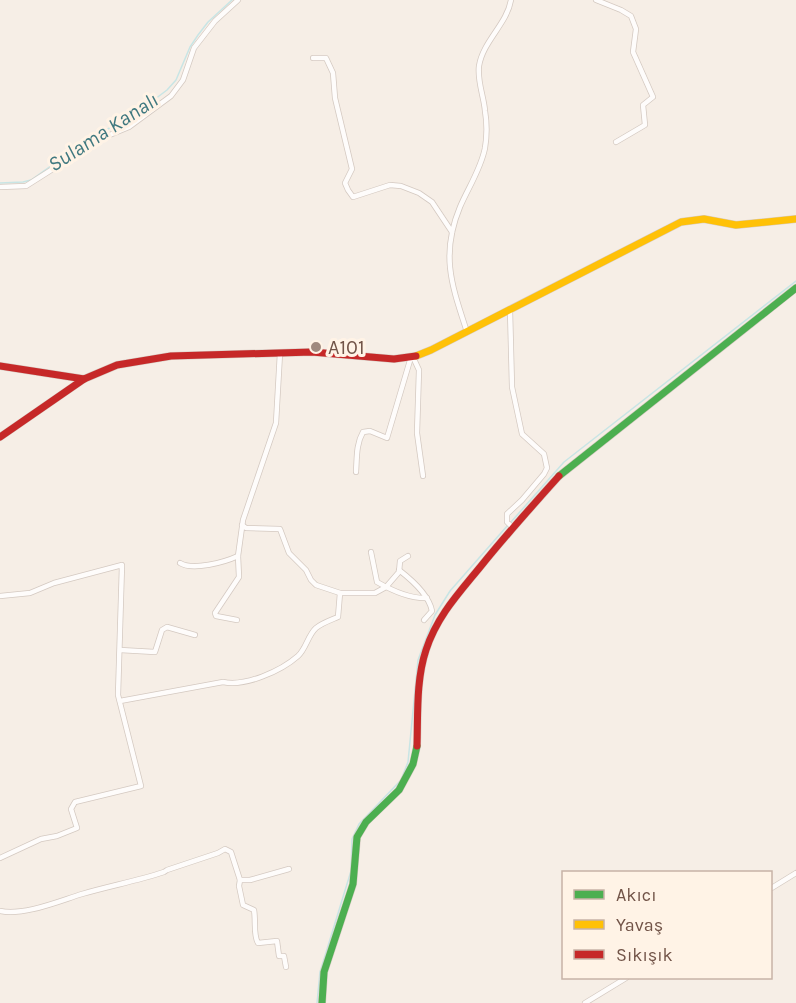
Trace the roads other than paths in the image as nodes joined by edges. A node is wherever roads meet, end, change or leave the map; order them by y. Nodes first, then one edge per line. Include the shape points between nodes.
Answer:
1 (238, 0) edge
2 (511, 0) edge
3 (596, 0) edge
4 (314, 58) dead end
5 (616, 142) dead end
6 (0, 187) edge
7 (796, 219) edge
8 (452, 232) junction
9 (796, 288) edge
10 (510, 310) junction
11 (467, 332) junction
12 (280, 353) junction
13 (412, 357) junction
14 (0, 366) edge
15 (84, 379) junction
16 (0, 437) edge
17 (356, 472) dead end
18 (423, 476) dead end
19 (242, 525) junction
20 (510, 525) junction
21 (371, 552) dead end
22 (238, 556) junction
23 (408, 556) dead end
24 (180, 563) dead end
25 (399, 570) junction
26 (386, 587) junction
27 (340, 593) junction
28 (0, 596) edge
29 (427, 598) junction
30 (237, 620) dead end
31 (424, 620) dead end
32 (195, 635) dead end
33 (120, 650) junction
34 (120, 701) junction
35 (0, 858) edge
36 (289, 869) dead end
37 (796, 873) edge
38 (240, 880) junction
39 (772, 888) edge
40 (0, 911) edge
41 (286, 967) dead end
42 (624, 979) edge
43 (322, 1003) edge
44 (585, 1003) edge

1 - 6 street via 194,48 183,80 171,96 129,128 100,139 26,186
2 - 8 street via 479,66 485,149
3 - 5 street via 631,16 636,29 633,52 653,97 643,105 645,125
4 - 8 street via 326,58 333,73 352,169 345,183 353,197 390,185 401,186 432,202
7 - 10 street via 736,225 704,219 681,222
8 - 11 street via 448,265
9 - 20 street via 560,475
10 - 11 street
10 - 20 street via 512,387 522,434 544,454 547,468 507,514
11 - 13 street
12 - 13 street
12 - 15 street via 171,356 117,365
12 - 19 street via 276,423
13 - 17 street via 387,438 363,432
13 - 18 street via 419,370 417,433
14 - 15 street
15 - 16 street
19 - 22 street
19 - 27 street via 280,529 289,553 311,580
20 - 43 street via 456,593 433,630 420,677 413,764 399,790 366,822 357,837 353,884 324,972
21 - 26 street via 377,582
22 - 24 street via 192,567
22 - 30 street via 239,577 215,613
23 - 25 street via 400,561
25 - 26 street
25 - 29 street
26 - 27 street via 375,593
26 - 29 street
27 - 34 street via 338,617 316,628 297,656 260,678
28 - 33 street via 30,592 122,566
29 - 31 street via 432,611
32 - 33 street via 167,627 162,630 155,652
33 - 34 street
34 - 35 street via 141,786 75,802 71,809 77,828
36 - 38 street
37 - 39 street
38 - 40 street via 231,852 225,849 164,872 65,900 30,909
38 - 41 street via 243,905 254,910 255,938 258,943 277,941 279,956 284,956
42 - 44 street

